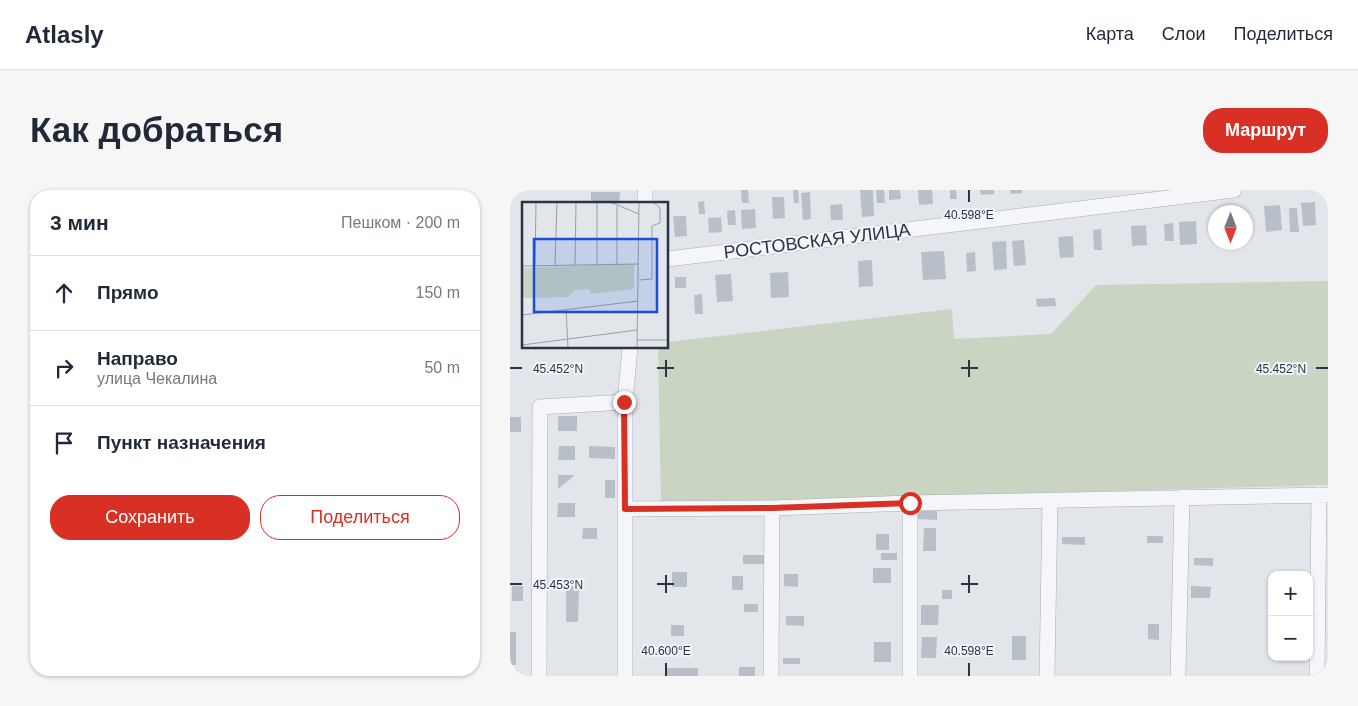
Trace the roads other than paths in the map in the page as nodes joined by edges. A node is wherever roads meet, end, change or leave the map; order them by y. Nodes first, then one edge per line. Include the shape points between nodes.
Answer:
1 (1234, 190) edge
2 (1110, 198) edge
3 (669, 258) edge
4 (630, 349) edge
5 (624, 402) junction
6 (1323, 495) edge
7 (1182, 497) junction
8 (1050, 501) junction
9 (910, 503) junction
10 (772, 508) junction
11 (625, 509) junction
12 (540, 676) edge
13 (625, 676) edge
14 (771, 676) edge
15 (910, 676) edge
16 (1047, 676) edge
17 (1178, 676) edge
18 (1317, 676) edge

1 - 2 street, РОСТОВСКАЯ УЛИЦА
2 - 3 street, РОСТОВСКАЯ УЛИЦА
4 - 5 street
5 - 11 street
5 - 12 street via 540,407
6 - 7 street
6 - 18 street
7 - 8 street
7 - 17 street
8 - 9 street
8 - 16 street
9 - 10 street
9 - 15 street
10 - 11 street
10 - 14 street
11 - 13 street

